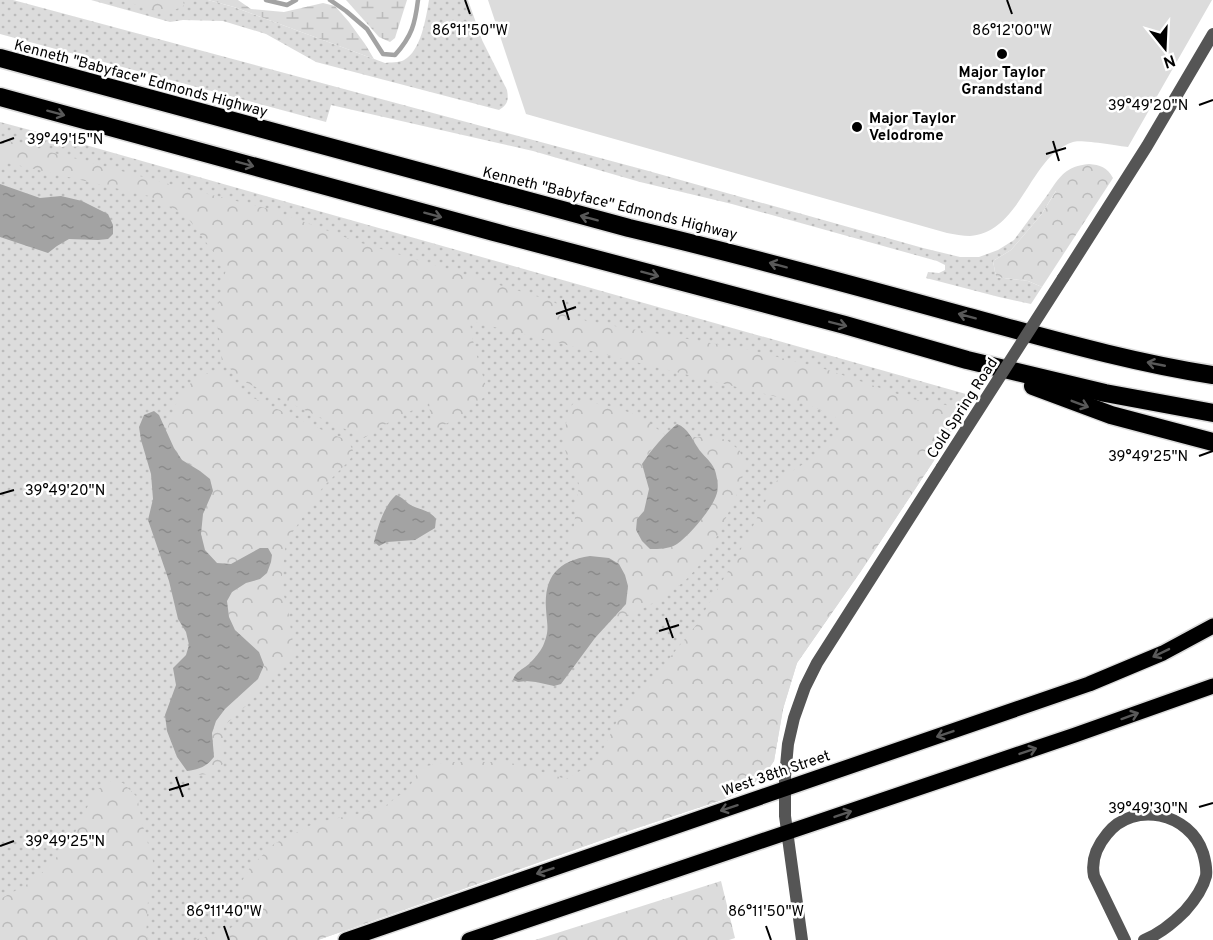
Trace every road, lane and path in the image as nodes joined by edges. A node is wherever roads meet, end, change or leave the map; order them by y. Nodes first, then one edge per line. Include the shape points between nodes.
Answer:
1 (1213, 34) edge
2 (0, 58) edge
3 (0, 98) edge
4 (967, 360) junction
5 (1213, 375) edge
6 (1213, 413) edge
7 (1213, 442) edge
8 (1213, 626) edge
9 (1213, 686) edge
10 (785, 789) junction
11 (788, 833) junction
12 (346, 940) edge
13 (469, 940) edge
14 (802, 940) edge
15 (1125, 940) edge
16 (1144, 940) edge

1 - 10 street, Cold Spring Road, bridge via 1147,146 811,675 791,731
5 -> 2 highway, Kenneth "Babyface" Edmonds Highway via 1070,344
3 -> 4 highway
4 - 6 highway via 1115,395
4 -> 7 highway via 1111,415
8 -> 10 main road, West 38th Street via 1163,653 1089,684
11 -> 9 main road
10 - 11 street, Cold Spring Road
10 -> 12 main road, West 38th Street
11 - 13 main road
11 - 14 street, Cold Spring Road
15 - 16 street via 1094,876 1093,865 1110,829 1134,816 1154,814 1180,823 1195,837 1204,855 1206,876 1182,914

